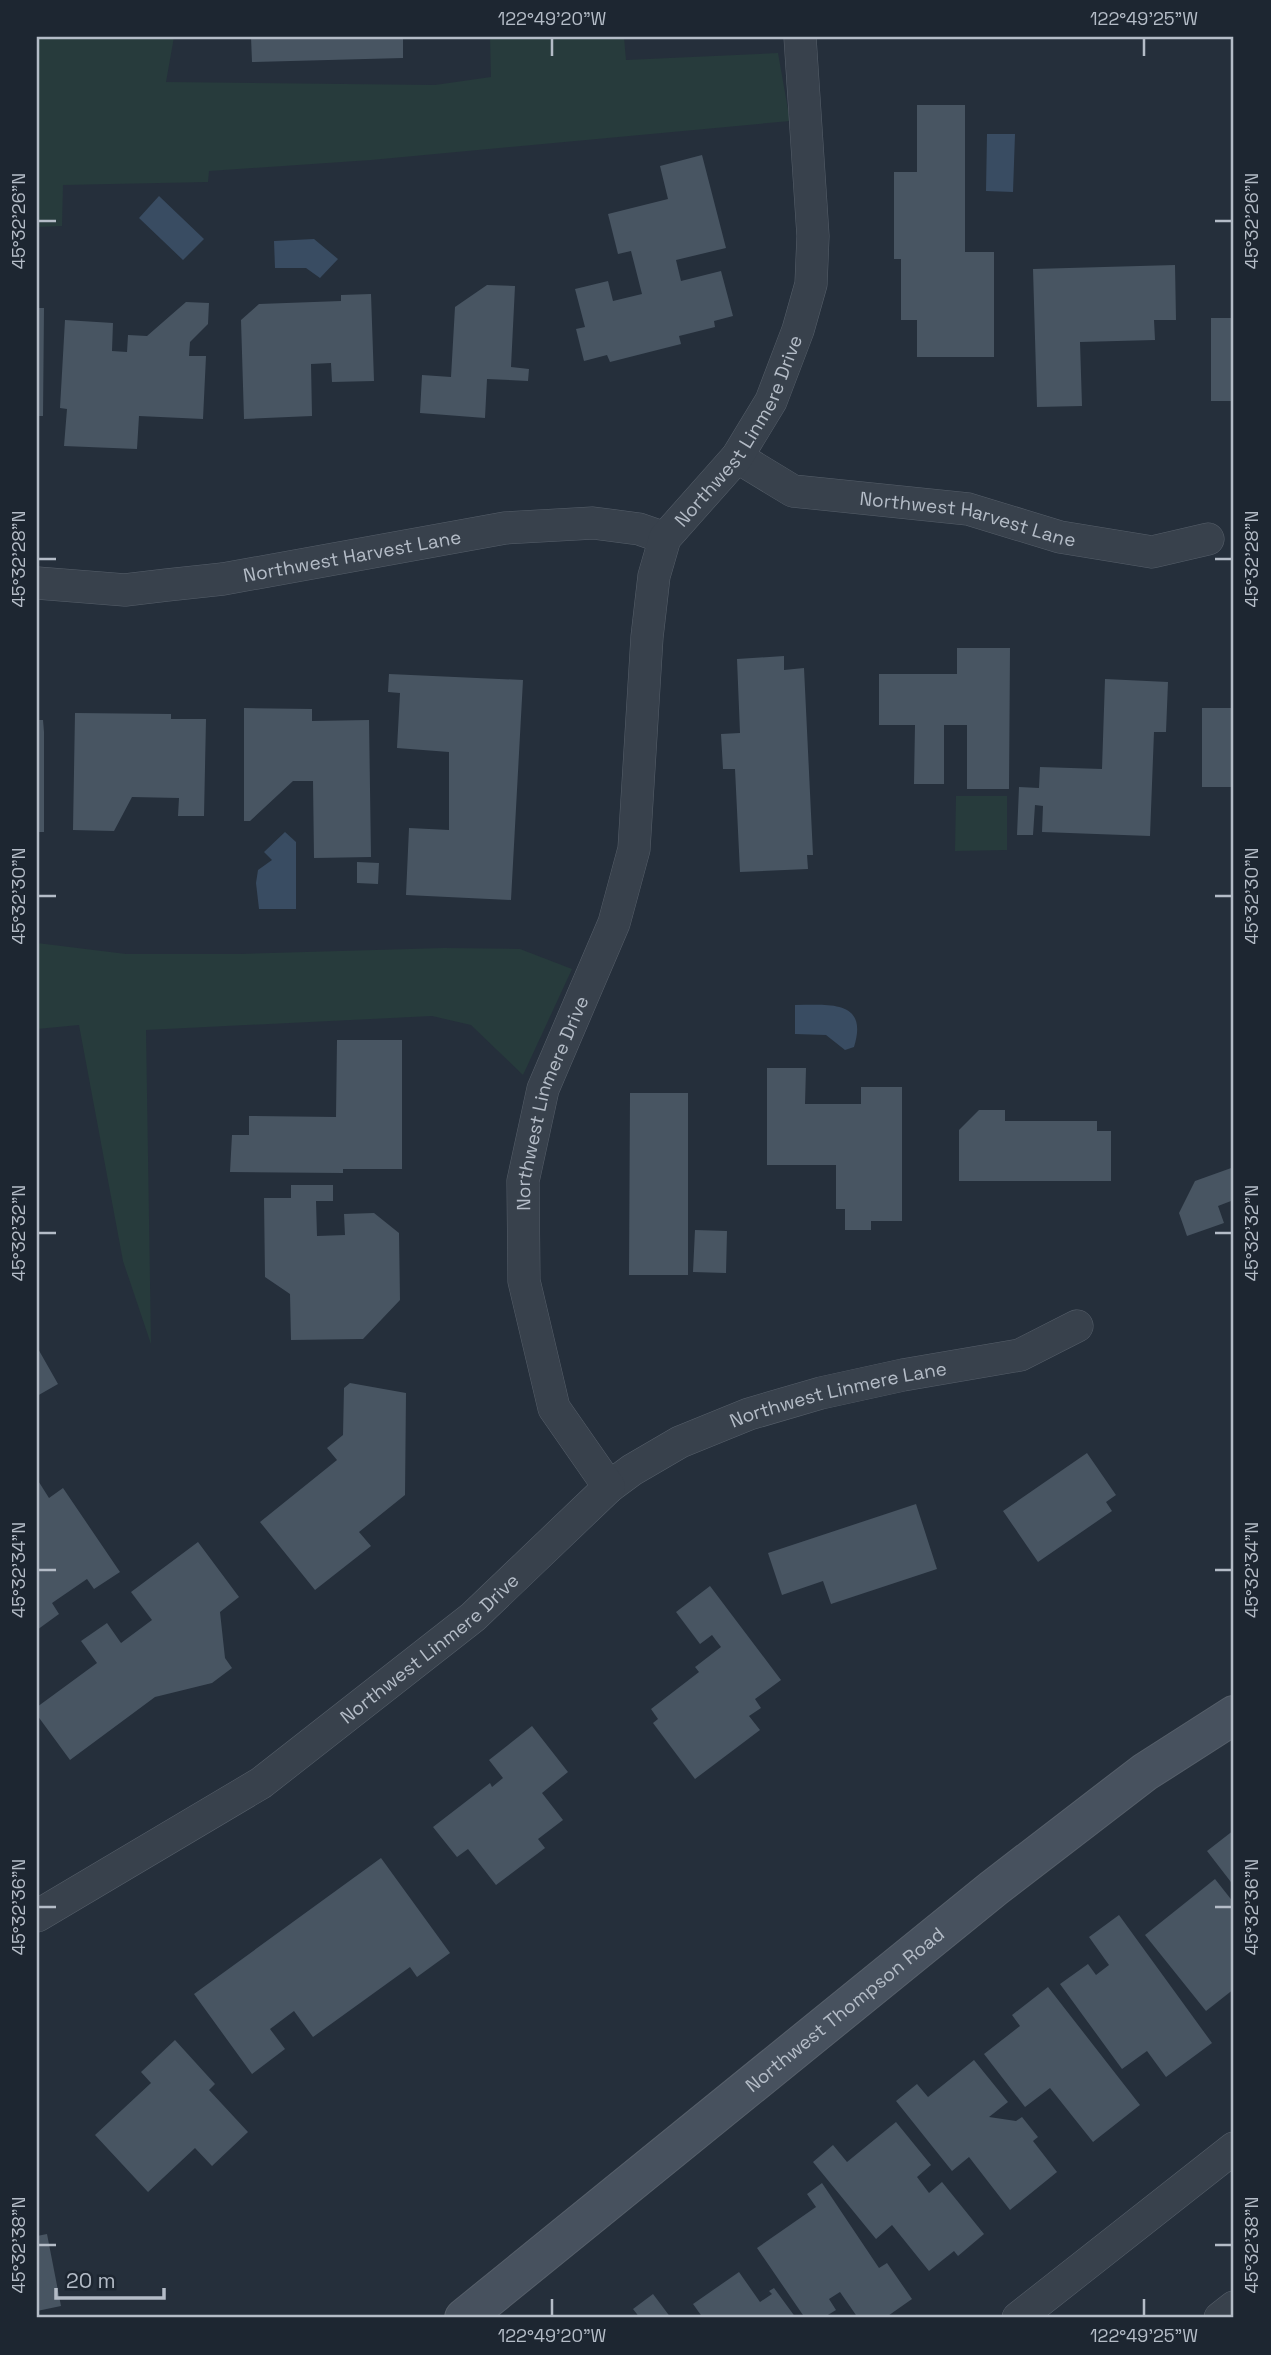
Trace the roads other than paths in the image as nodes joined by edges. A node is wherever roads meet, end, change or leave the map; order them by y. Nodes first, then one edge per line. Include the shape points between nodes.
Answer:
1 (800, 37) edge
2 (737, 457) junction
3 (665, 538) junction
4 (1208, 539) dead end
5 (37, 583) edge
6 (1077, 1326) dead end
7 (609, 1487) junction
8 (1234, 1715) edge
9 (37, 1916) edge
10 (1234, 2148) edge
11 (1234, 2307) edge
12 (464, 2318) edge
13 (1018, 2318) edge
14 (1220, 2318) edge

1 - 2 street, Northwest Linmere Drive via 813,236 811,284 771,401
2 - 3 street, Northwest Linmere Drive
2 - 4 street, Northwest Harvest Lane via 793,491 968,509 1059,537 1152,552
3 - 5 street, Northwest Harvest Lane via 639,529 593,523 505,528 223,579 125,590
3 - 7 street, Northwest Linmere Drive via 654,576 647,637 634,849 614,923 543,1089 523,1181 524,1281 554,1408
6 - 7 street, Northwest Linmere Lane via 1020,1355 821,1392 749,1414 680,1442
7 - 9 street, Northwest Linmere Drive via 473,1617 261,1783
8 - 12 street, Northwest Thompson Road via 1145,1772 994,1888
10 - 13 street
11 - 14 street

